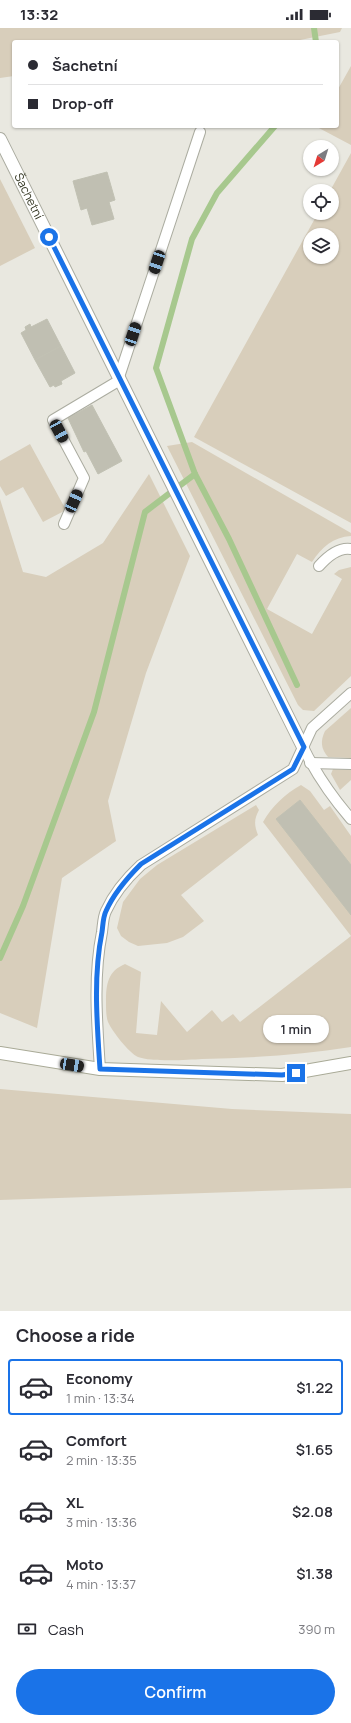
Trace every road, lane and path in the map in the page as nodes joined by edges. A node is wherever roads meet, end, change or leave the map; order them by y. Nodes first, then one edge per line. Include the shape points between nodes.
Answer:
1 (200, 132) dead end
2 (0, 139) edge
3 (120, 379) junction
4 (64, 524) dead end
5 (351, 549) edge
6 (319, 566) dead end
7 (351, 693) edge
8 (304, 747) junction
9 (310, 763) junction
10 (351, 764) edge
11 (351, 819) edge
12 (0, 1053) edge
13 (351, 1063) edge
14 (100, 1069) junction

1 - 3 lane
2 - 3 street, Šachetní
3 - 4 lane via 53,420 84,478
3 - 8 street, Šachetní
5 - 6 lane via 328,555
7 - 8 lane via 312,728
8 - 9 lane
8 - 14 lane via 293,769 141,864 112,898 105,912 99,947 96,1002
9 - 10 lane
9 - 11 lane via 334,800
12 - 14 street
13 - 14 street via 282,1075

